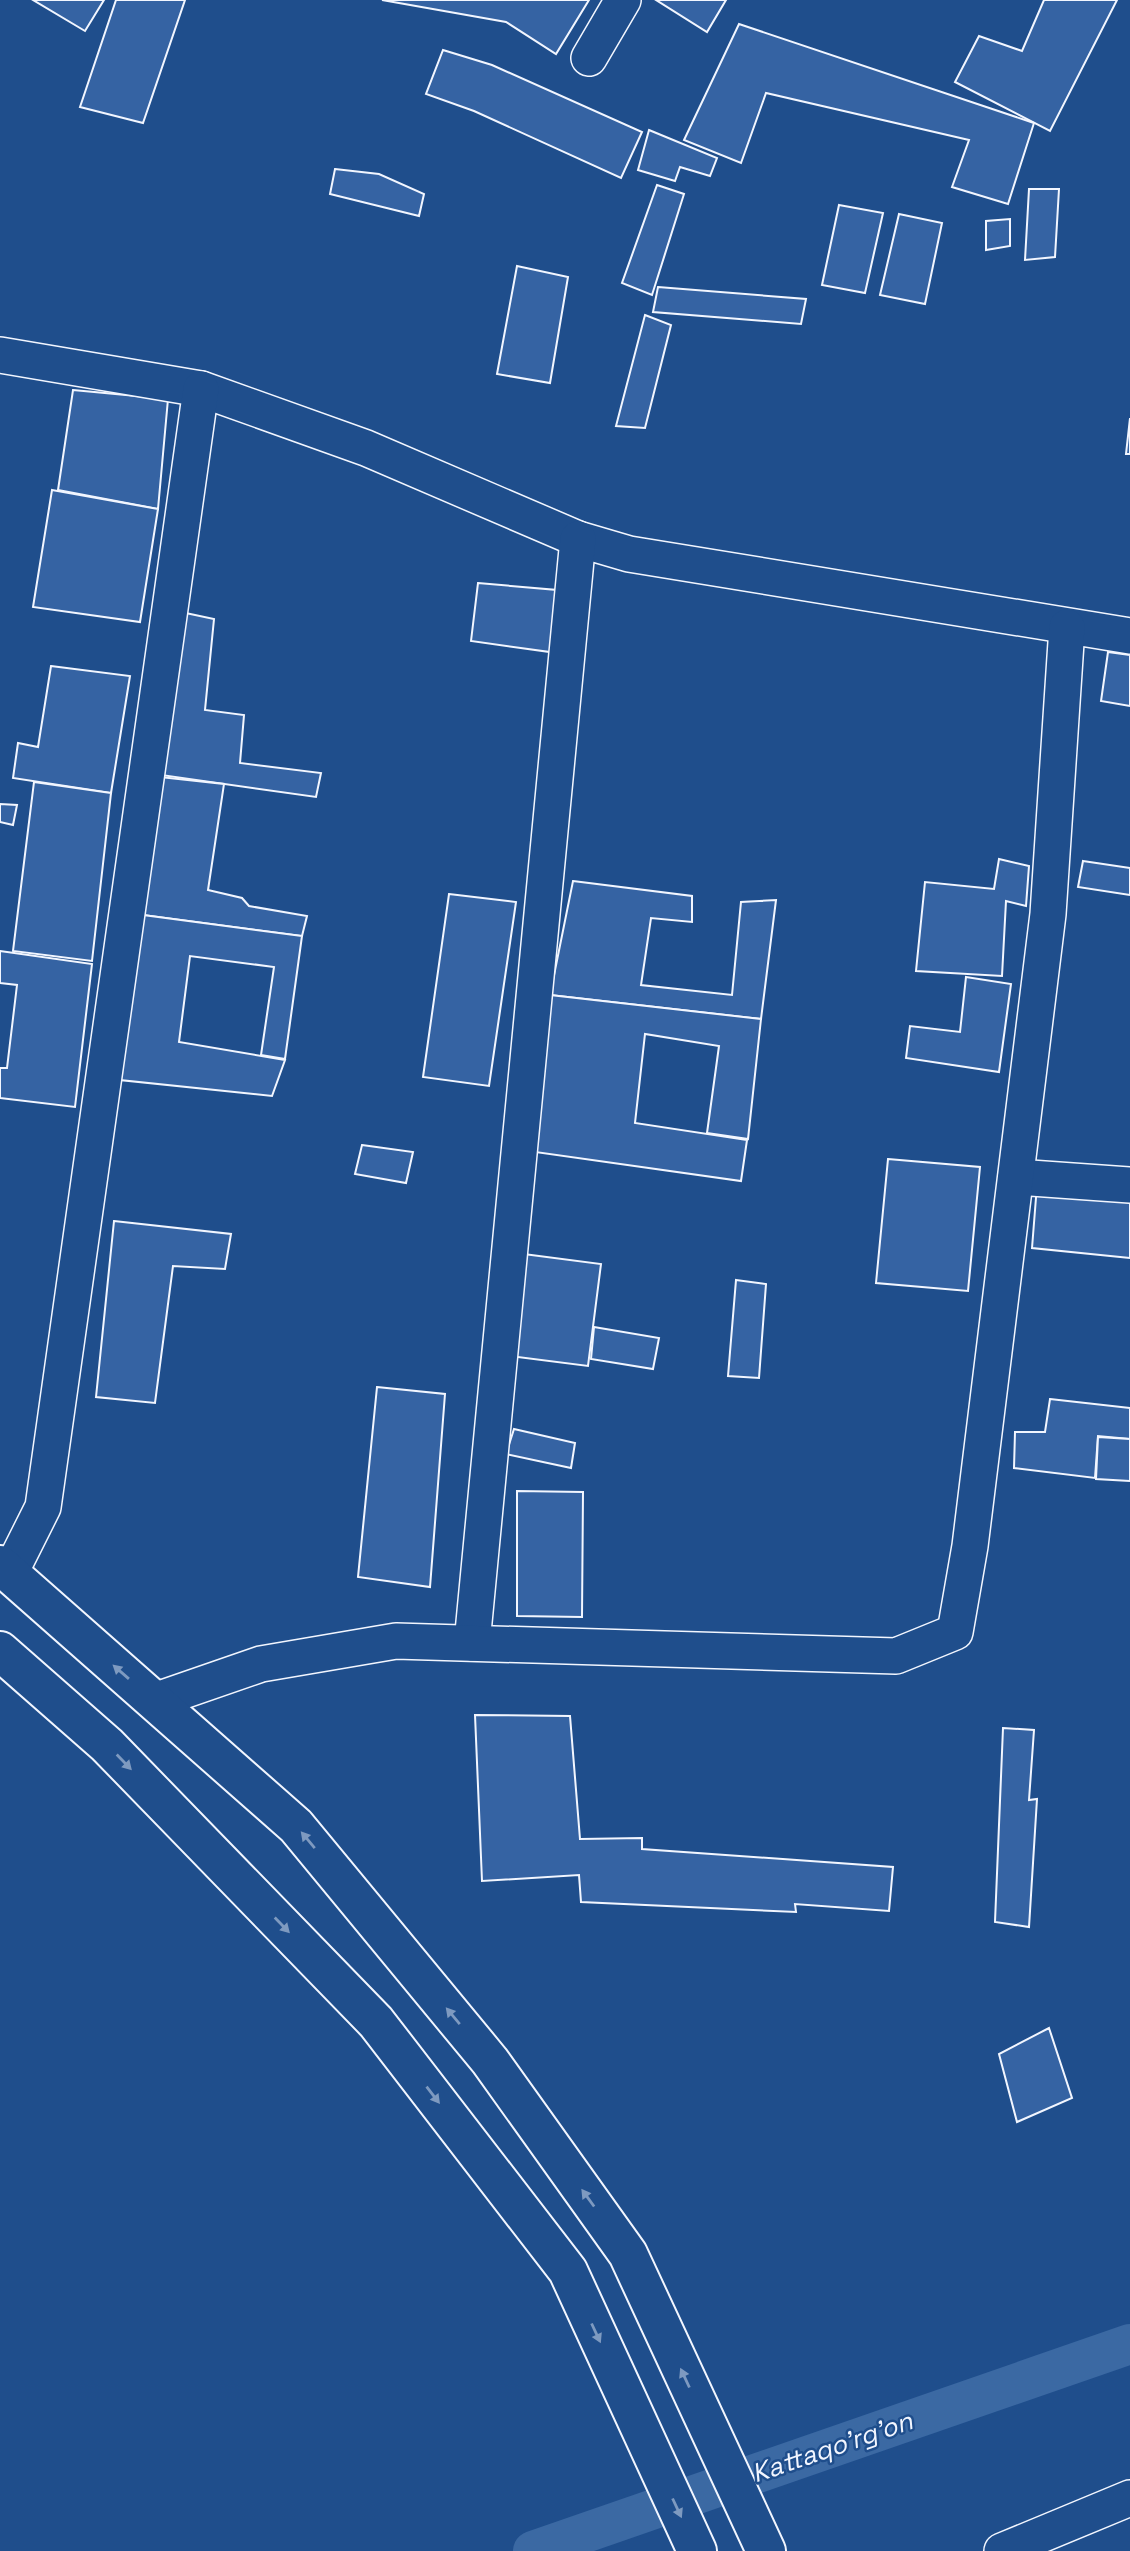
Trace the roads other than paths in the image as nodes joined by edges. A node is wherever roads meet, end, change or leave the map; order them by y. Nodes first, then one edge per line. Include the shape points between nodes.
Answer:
1 (623, 0) edge
2 (589, 58) dead end
3 (0, 355) edge
4 (201, 389) junction
5 (578, 538) junction
6 (1067, 627) junction
7 (1130, 636) edge
8 (1016, 1177) junction
9 (1130, 1185) edge
10 (5, 1569) edge
11 (472, 1643) junction
12 (0, 1651) edge
13 (155, 1701) junction
14 (1130, 2498) edge
15 (697, 2551) edge
16 (766, 2551) edge
17 (1002, 2551) edge

1 - 2 street
3 - 4 street
4 - 5 street via 366,448
4 - 10 street via 43,1507
5 - 6 street via 629,554
5 - 11 street
6 - 7 street
6 - 8 street via 1048,914
8 - 9 street
8 - 11 street via 970,1546 954,1632 896,1656
13 -> 10 highway
11 - 13 street via 396,1641 261,1664
12 -> 15 highway via 107,1745 376,2022 568,2271
16 -> 13 highway via 628,2254 490,2062 296,1826
14 - 17 street

